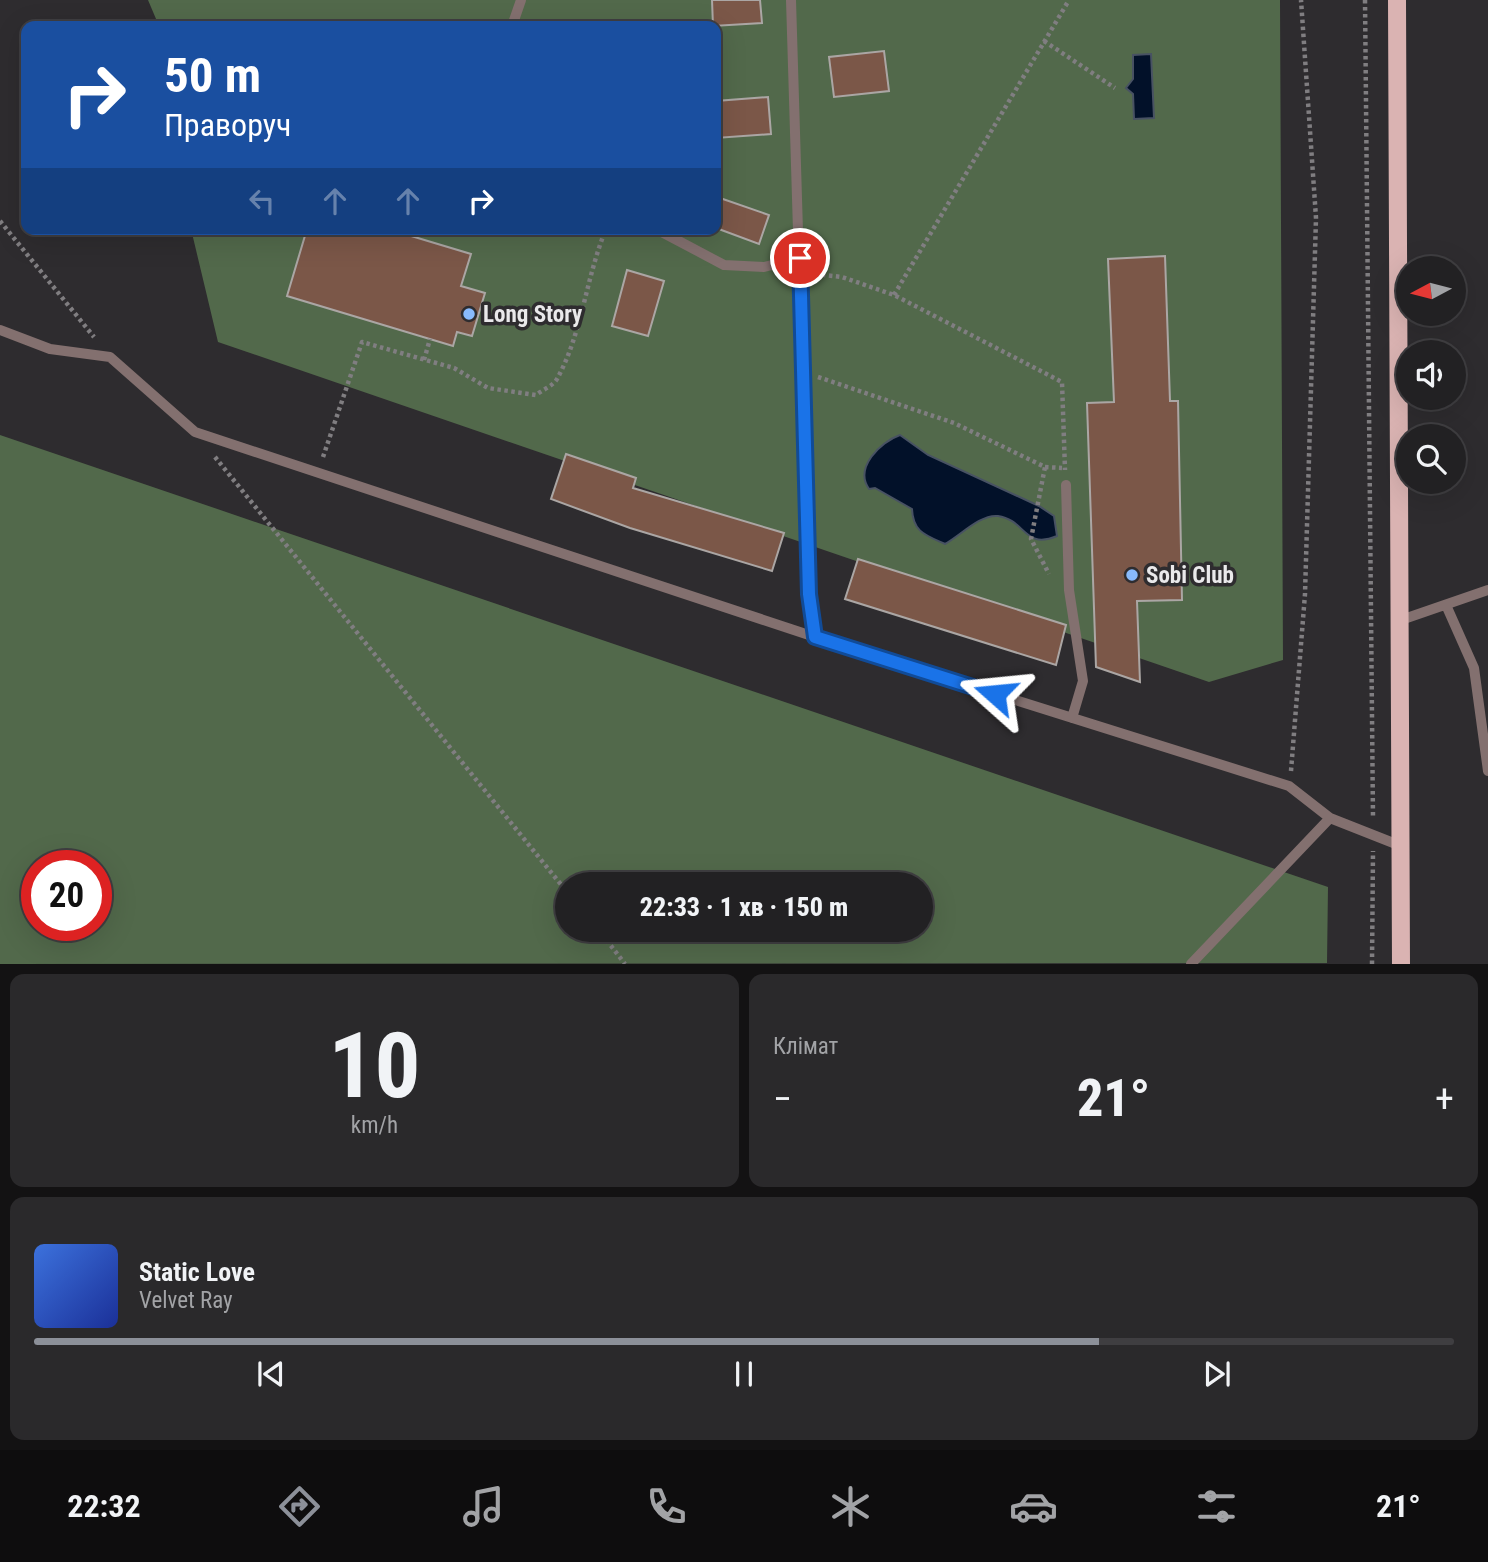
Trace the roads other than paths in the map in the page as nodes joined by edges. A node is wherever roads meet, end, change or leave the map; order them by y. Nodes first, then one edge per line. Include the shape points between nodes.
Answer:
1 (522, 0) edge
2 (791, 0) edge
3 (1397, 0) edge
4 (514, 21) edge
5 (667, 235) edge
6 (800, 258) junction
7 (0, 330) edge
8 (1066, 485) road end
9 (1488, 590) edge
10 (1446, 606) junction
11 (1401, 621) junction
12 (815, 637) junction
13 (1072, 718) junction
14 (1488, 771) edge
15 (1329, 818) junction
16 (1401, 846) junction
17 (1192, 964) edge
18 (1401, 964) edge

1 - 4 lane
2 - 6 lane
3 - 11 main road
5 - 6 lane via 724,265 764,267
6 - 12 lane via 809,594
7 - 12 lane via 50,349 110,357 195,432
8 - 13 lane via 1069,590 1083,681
9 - 10 lane
10 - 11 lane
10 - 14 lane via 1474,668
11 - 16 main road
12 - 13 lane
13 - 15 lane via 1289,786
15 - 16 lane
15 - 17 lane
16 - 18 main road

